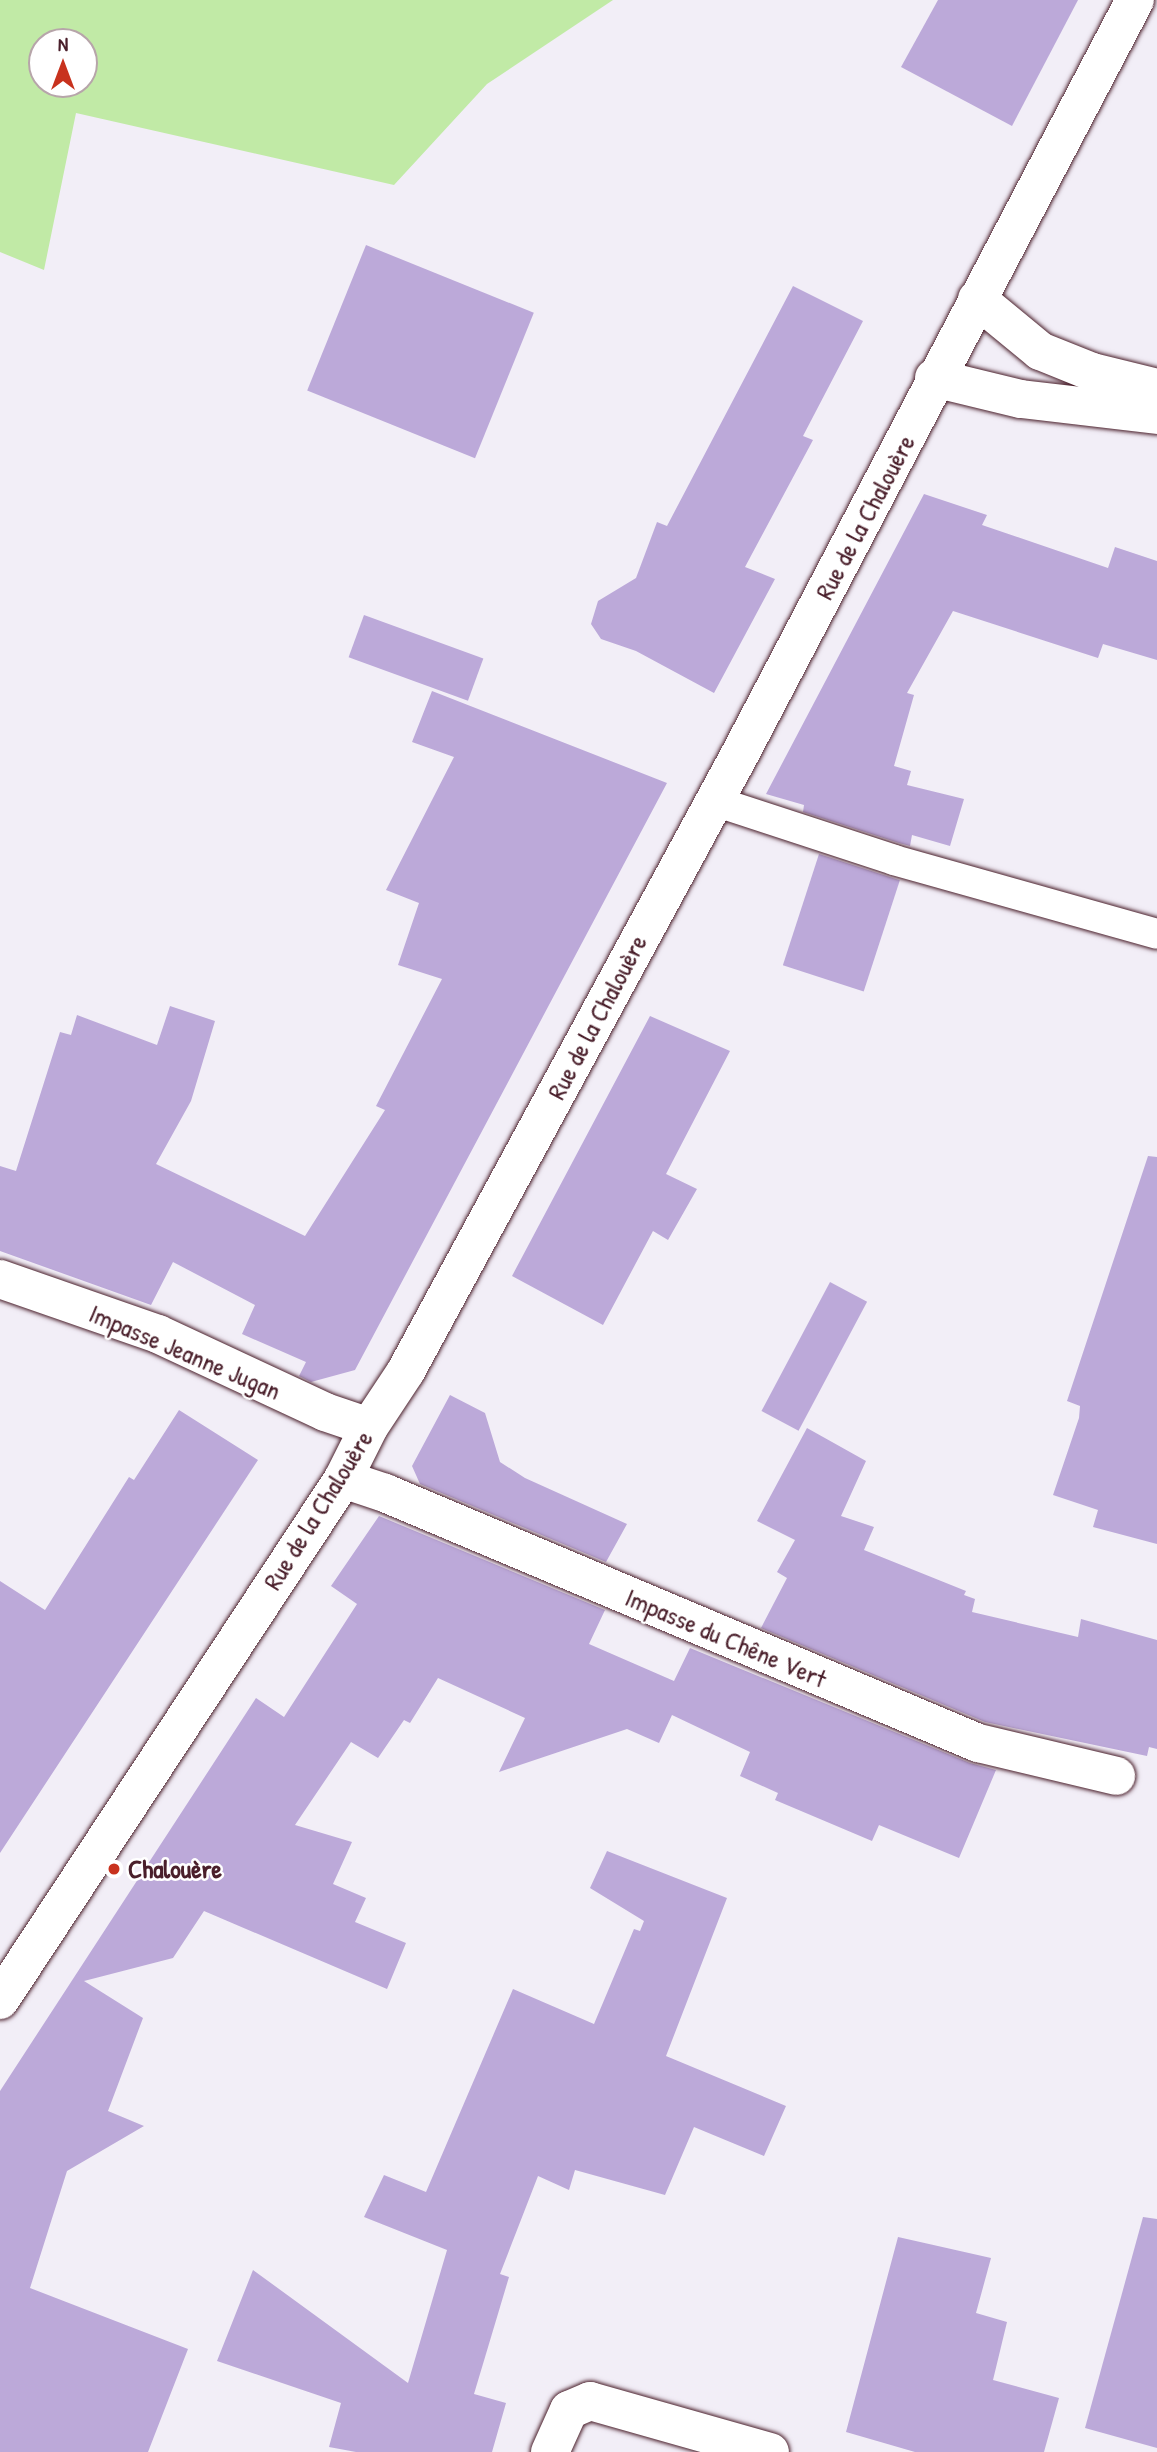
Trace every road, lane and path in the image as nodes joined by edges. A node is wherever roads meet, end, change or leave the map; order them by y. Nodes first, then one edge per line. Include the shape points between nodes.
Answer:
1 (1135, 0) edge
2 (977, 299) junction
3 (934, 377) junction
4 (1157, 388) edge
5 (1157, 415) edge
6 (714, 801) junction
7 (1157, 934) edge
8 (0, 1279) edge
9 (369, 1427) junction
10 (343, 1479) junction
11 (1116, 1776) dead end
12 (0, 2000) edge
13 (550, 2452) edge
14 (770, 2452) edge

1 - 2 street, Rue de la Chalouère
2 - 3 street, Rue de la Chalouère
2 - 4 street via 1040,351 1092,372
3 - 5 street via 1021,399 1114,406
3 - 6 street, Rue de la Chalouère via 911,430
6 - 7 lane via 894,860
6 - 9 street, Rue de la Chalouère via 406,1371
8 - 9 street, Impasse Jeanne Jugan via 158,1334 325,1412
9 - 10 street, Rue de la Chalouère
10 - 11 street, Impasse du Chêne Vert via 978,1744
10 - 12 street, Rue de la Chalouère
13 - 14 street via 569,2410 590,2401

